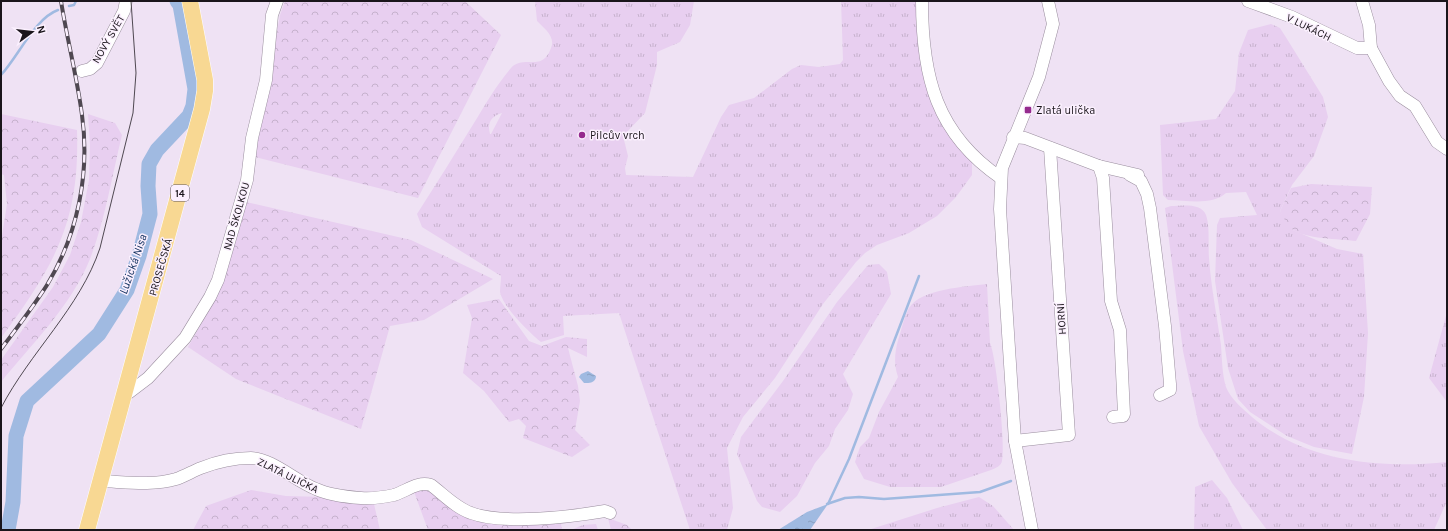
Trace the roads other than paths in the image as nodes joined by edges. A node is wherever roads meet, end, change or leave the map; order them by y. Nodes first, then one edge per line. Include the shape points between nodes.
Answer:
1 (126, 1) edge
2 (190, 1) edge
3 (277, 1) edge
4 (922, 1) edge
5 (1048, 1) edge
6 (1248, 1) edge
7 (1362, 1) edge
8 (1371, 48) junction
9 (82, 71) dead end
10 (1013, 137) junction
11 (1050, 148) junction
12 (1447, 149) edge
13 (1099, 166) junction
14 (1130, 175) junction
15 (1001, 178) junction
16 (1148, 178) dead end
17 (1167, 394) dead end
18 (123, 397) junction
19 (1113, 417) dead end
20 (1015, 441) junction
21 (101, 481) junction
22 (610, 513) dead end
23 (87, 530) edge
24 (1032, 530) edge

1 - 9 street, NOVÝ SVĚT via 124,11 97,63
2 - 18 main road, PROSEČSKÁ / 14 via 205,80 202,109
3 - 18 street, NAD ŠKOLKOU via 272,15 266,80 252,138 247,180 218,280 185,338 148,378
4 - 15 street via 925,62 936,102 946,124 985,167
5 - 10 street via 1053,24 1051,32 1039,77
6 - 8 street, V LUKÁCH via 1292,17 1327,36 1357,48
7 - 8 street via 1369,25
8 - 12 street via 1400,96 1415,106 1437,142
10 - 11 street via 1025,138
10 - 15 street
11 - 13 street
11 - 20 street, HORNÍ via 1069,435
13 - 14 street
13 - 19 street via 1103,178 1111,301 1120,330 1124,414
14 - 16 street
14 - 17 street via 1141,181 1150,208 1165,326
15 - 20 street via 1000,209
18 - 21 main road, PROSEČSKÁ / 14
20 - 24 street
21 - 22 street, ZLATÁ ULIČKA via 148,483 177,479 203,467 253,458 270,464 317,490 344,496 362,498 393,495 425,483 470,513 488,517 555,518 605,511
21 - 23 main road, PROSEČSKÁ / 14

